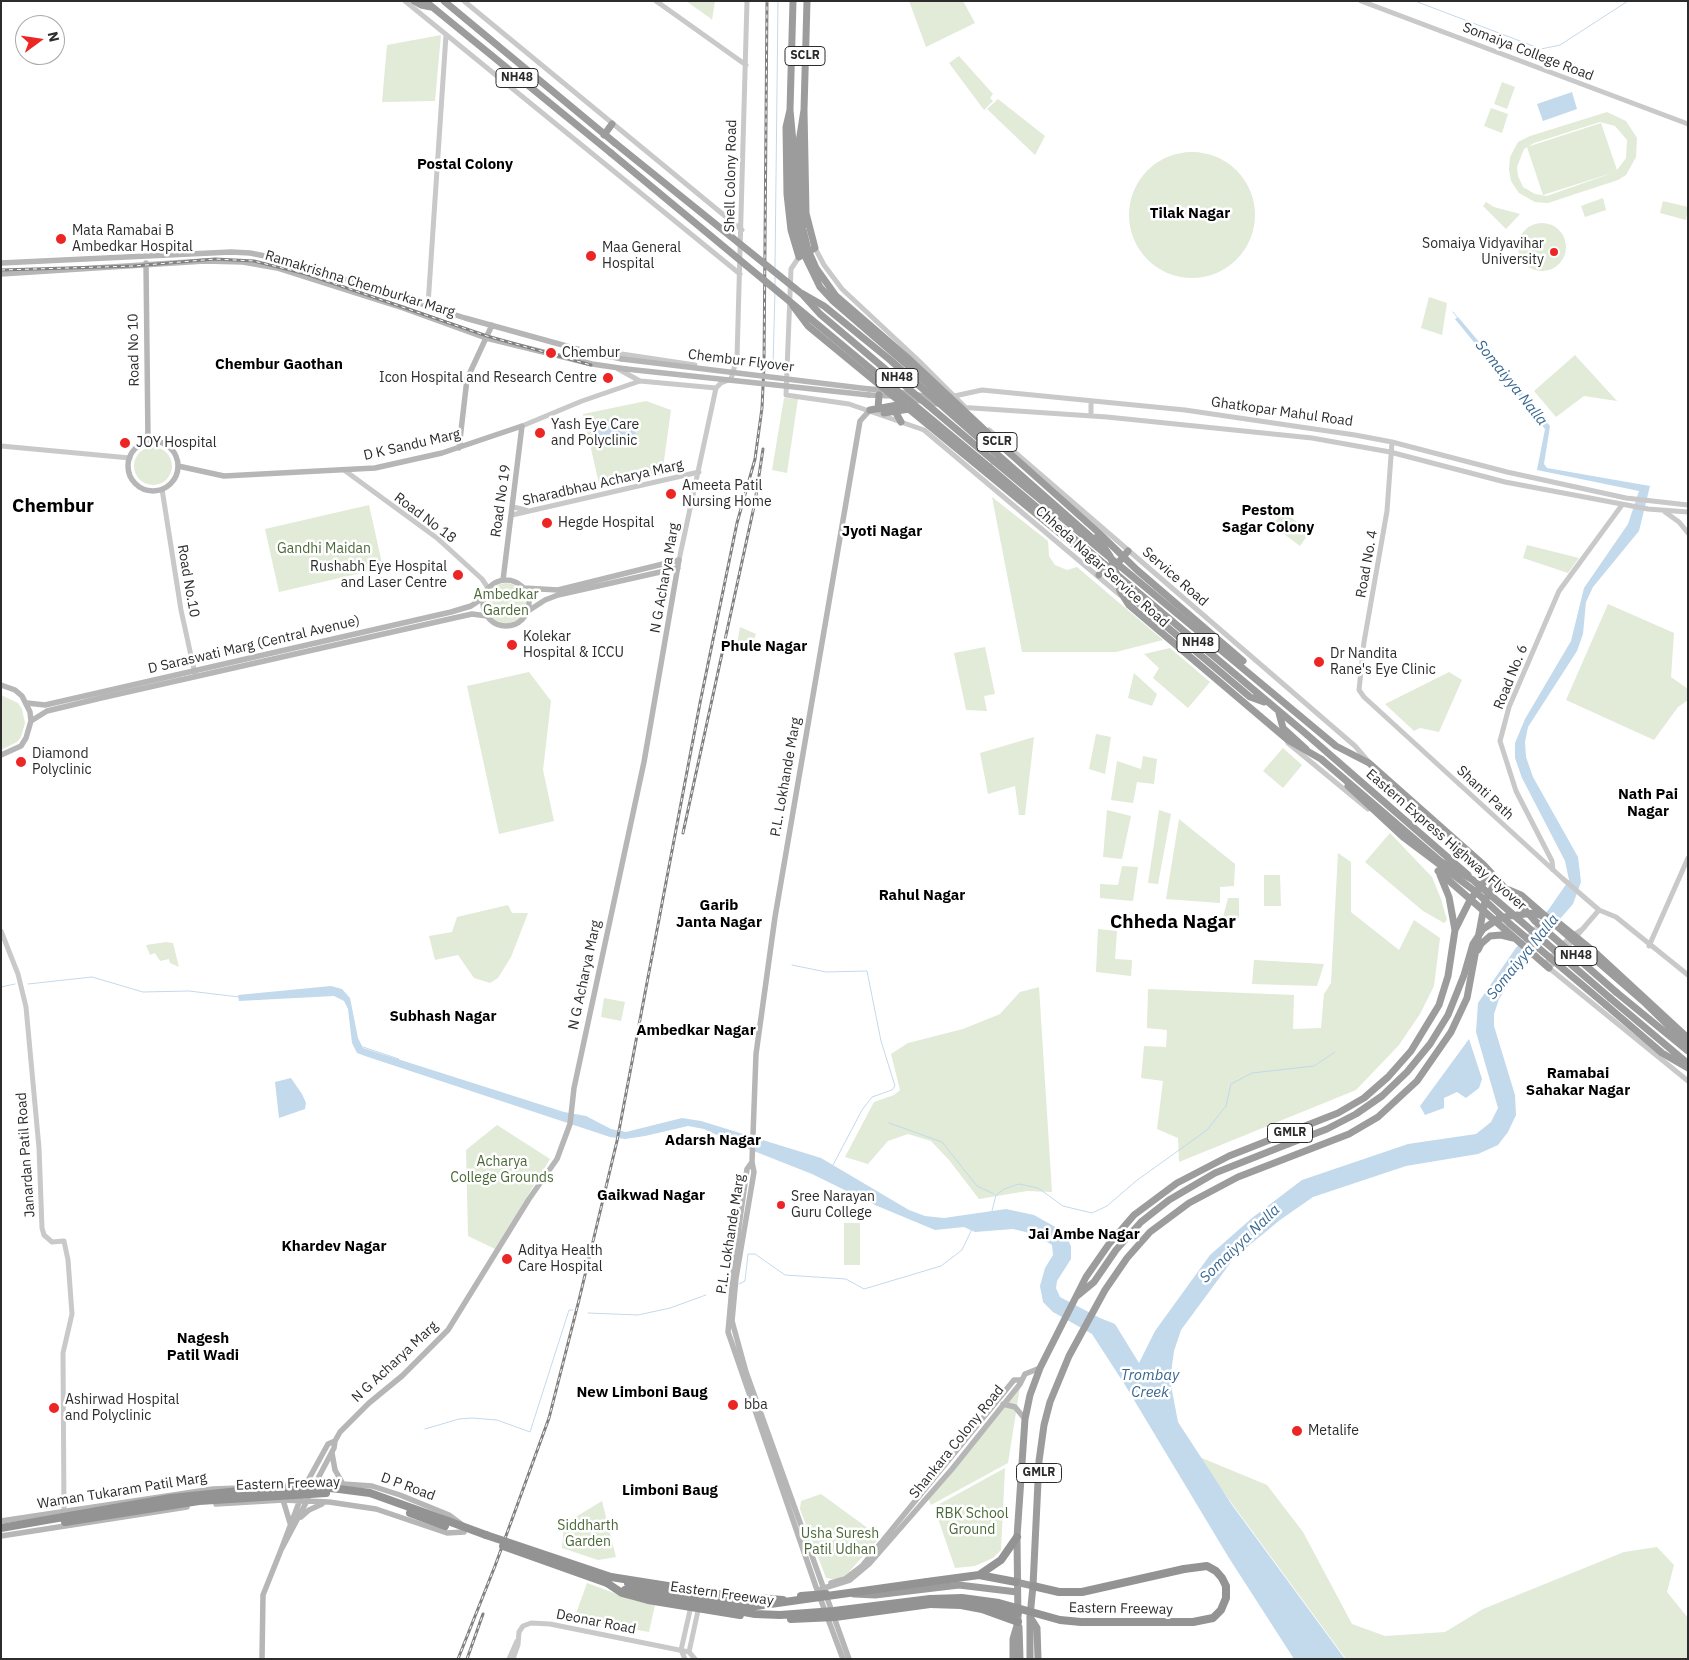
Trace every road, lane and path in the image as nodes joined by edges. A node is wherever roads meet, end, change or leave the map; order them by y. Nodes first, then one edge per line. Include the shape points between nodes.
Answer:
1 (405, 1) edge
2 (414, 1) edge
3 (425, 1) edge
4 (444, 1) edge
5 (464, 1) edge
6 (656, 1) edge
7 (747, 1) edge
8 (793, 1) edge
9 (807, 1) edge
10 (1361, 1) edge
11 (432, 7) junction
12 (446, 35) junction
13 (746, 65) junction
14 (790, 110) junction
15 (804, 110) junction
16 (612, 124) junction
17 (1688, 124) edge
18 (604, 135) junction
19 (796, 194) junction
20 (742, 230) junction
21 (815, 248) junction
22 (799, 257) junction
23 (146, 258) junction
24 (93, 260) junction
25 (1, 263) edge
26 (146, 266) junction
27 (93, 269) junction
28 (1, 274) edge
29 (740, 274) junction
30 (802, 294) junction
31 (428, 305) junction
32 (793, 305) junction
33 (492, 326) junction
34 (486, 338) junction
35 (611, 356) junction
36 (617, 368) junction
37 (735, 371) junction
38 (640, 381) junction
39 (716, 388) junction
40 (869, 392) junction
41 (882, 392) junction
42 (891, 395) junction
43 (930, 397) junction
44 (957, 397) junction
45 (1091, 401) junction
46 (941, 406) junction
47 (906, 407) junction
48 (965, 407) junction
49 (876, 411) junction
50 (895, 411) junction
51 (951, 415) junction
52 (1091, 416) junction
53 (921, 420) junction
54 (901, 422) junction
55 (522, 426) junction
56 (928, 429) junction
57 (148, 441) junction
58 (1392, 442) junction
59 (1, 446) edge
60 (459, 448) junction
61 (1390, 452) junction
62 (130, 458) junction
63 (1457, 459) junction
64 (178, 466) junction
65 (1455, 469) junction
66 (344, 470) junction
67 (699, 472) junction
68 (162, 489) junction
69 (1622, 505) junction
70 (1688, 505) edge
71 (512, 507) junction
72 (526, 510) junction
73 (1663, 510) junction
74 (1688, 512) edge
75 (512, 514) junction
76 (1688, 533) edge
77 (1128, 551) junction
78 (679, 560) junction
79 (1118, 563) junction
80 (1104, 567) junction
81 (678, 568) junction
82 (1098, 575) junction
83 (1117, 579) junction
84 (503, 580) junction
85 (1129, 580) junction
86 (488, 588) junction
87 (523, 588) junction
88 (484, 598) junction
89 (528, 611) junction
90 (487, 616) junction
91 (195, 674) junction
92 (1256, 677) junction
93 (1, 685) edge
94 (1359, 690) joint
95 (27, 703) junction
96 (1269, 704) junction
97 (1279, 712) junction
98 (32, 721) junction
99 (1, 755) edge
100 (1369, 763) junction
101 (1404, 836) junction
102 (1688, 858) edge
103 (1432, 859) junction
104 (1553, 870) junction
105 (1438, 871) junction
106 (1491, 873) junction
107 (1497, 879) junction
108 (1473, 880) junction
109 (1507, 890) junction
110 (1476, 892) junction
111 (1470, 900) junction
112 (1485, 901) junction
113 (1482, 910) junction
114 (1599, 910) junction
115 (1455, 930) junction
116 (1, 931) edge
117 (1515, 939) junction
118 (1572, 939) junction
119 (1649, 946) junction
120 (1475, 958) junction
121 (1547, 966) junction
122 (1688, 975) edge
123 (1628, 988) junction
124 (1643, 1001) junction
125 (1643, 1015) junction
126 (1688, 1033) edge
127 (1688, 1038) edge
128 (1688, 1045) edge
129 (1688, 1051) edge
130 (1688, 1066) edge
131 (1688, 1081) edge
132 (1075, 1298) junction
133 (1040, 1368) junction
134 (1021, 1380) junction
135 (1003, 1404) junction
136 (1025, 1419) junction
137 (335, 1441) junction
138 (332, 1452) junction
139 (306, 1484) junction
140 (315, 1484) junction
141 (343, 1484) junction
142 (283, 1500) junction
143 (299, 1501) junction
144 (307, 1501) junction
145 (329, 1502) junction
146 (64, 1512) junction
147 (1, 1521) edge
148 (447, 1523) junction
149 (292, 1524) junction
150 (65, 1527) junction
151 (1, 1528) edge
152 (465, 1530) junction
153 (1, 1534) edge
154 (1017, 1538) junction
155 (888, 1539) junction
156 (979, 1575) junction
157 (609, 1580) junction
158 (1016, 1582) junction
159 (1033, 1586) junction
160 (627, 1587) junction
161 (698, 1590) junction
162 (820, 1590) junction
163 (1017, 1592) junction
164 (695, 1608) junction
165 (1018, 1613) junction
166 (755, 1614) junction
167 (829, 1614) junction
168 (1030, 1616) junction
169 (1018, 1622) junction
170 (1016, 1639) junction
171 (682, 1650) junction
172 (689, 1652) junction
173 (512, 1657) edge
174 (262, 1659) edge
175 (685, 1659) edge
176 (694, 1659) edge
177 (843, 1659) edge
178 (849, 1659) edge
179 (1013, 1659) edge
180 (1020, 1659) edge
181 (1030, 1659) edge
182 (1038, 1659) edge

1 - 12 street
2 - 11 highway via 421,6
3 - 11 highway, NH48
4 - 18 highway, NH48
5 - 16 street
6 - 13 street
7 - 13 street, Shell Colony Road
8 - 14 highway, SCLR
9 - 15 highway, SCLR
10 - 17 street, Somaiya College Road
11 - 32 highway, NH48, bridge
12 - 29 street
12 - 31 street
13 - 20 street, Shell Colony Road
14 - 19 highway, SCLR
14 - 22 highway via 786,126 787,194 791,230
15 - 19 highway, SCLR
15 - 21 highway via 806,213
16 - 18 highway
16 - 20 street
18 - 30 highway, NH48, bridge
19 - 83 highway, SCLR, bridge via 797,230 803,252 820,287 1093,533 1106,550
19 - 92 highway, SCLR, bridge via 808,250 816,268 836,296 1099,532 1137,570 1244,661
20 - 29 street, Shell Colony Road
21 - 22 highway
21 - 44 street, Service Road via 842,289
22 - 49 street via 791,269 786,395
23 - 24 main road, Ramakrishna Chemburkar Marg
23 - 26 main road, Road No 10
23 - 31 main road, Ramakrishna Chemburkar Marg via 250,253 285,260
24 - 25 main road, Ramakrishna Chemburkar Marg
24 - 27 main road
26 - 27 main road, Ramakrishna Chemburkar Marg
26 - 34 main road, Ramakrishna Chemburkar Marg via 213,261 277,268
26 - 57 main road, Road No 10
27 - 28 main road, Ramakrishna Chemburkar Marg
29 - 37 street, Shell Colony Road
30 - 43 highway via 824,306
30 - 85 highway, NH48, bridge via 820,314
31 - 33 main road, Ramakrishna Chemburkar Marg
32 - 41 highway via 808,326 874,381
32 - 85 highway, NH48, bridge
33 - 34 main road
33 - 35 main road, Ramakrishna Chemburkar Marg
34 - 36 main road, Ramakrishna Chemburkar Marg
34 - 60 main road via 467,379
35 - 37 street via 615,353
35 - 40 main road, Chembur Flyover, bridge
36 - 38 street
36 - 40 main road, Chembur Flyover, bridge
37 - 39 street via 731,379
38 - 39 street
38 - 55 street, D K Sandu Marg
39 - 67 street, N G Acharya Marg
40 - 41 main road, Ghatkopar Mahul Road
41 - 42 highway
41 - 43 main road, Ghatkopar Mahul Road
41 - 49 highway
42 - 46 main road, Ghatkopar Mahul Road
42 - 47 highway
43 - 44 street, Ghatkopar Mahul Road
43 - 46 highway
44 - 45 street, Ghatkopar Mahul Road via 982,390
44 - 46 street
44 - 48 street, Service Road
45 - 52 street
45 - 58 street, Ghatkopar Mahul Road via 1185,410
46 - 48 street, Ghatkopar Mahul Road
46 - 51 highway
46 - 53 street
47 - 49 highway
47 - 50 highway
47 - 53 highway
48 - 51 street
48 - 52 street, Ghatkopar Mahul Road
48 - 77 street, Service Road
49 - 50 highway
49 - 54 street
49 - 162 main road, P.L. Lokhande Marg via 860,420 777,908 756,1054 753,1154 747,1169 735,1254 728,1332
50 - 54 highway
51 - 56 street
51 - 79 highway
52 - 61 street, Ghatkopar Mahul Road via 1312,438
53 - 56 highway
54 - 56 street
55 - 60 main road, D K Sandu Marg
55 - 71 main road, Road No 19
56 - 80 highway
56 - 82 street, Chheda Nagar Service Road
57 - 62 main road via 137,447
57 - 64 main road via 169,446
58 - 61 street, Road No. 4
58 - 63 street, Ghatkopar Mahul Road
59 - 62 street
60 - 66 main road, D K Sandu Marg via 375,468
61 - 65 street, Ghatkopar Mahul Road
61 - 94 street, Road No. 4 via 1387,511
62 - 68 main road via 129,472 137,485 153,491
63 - 65 street
63 - 70 street, Ghatkopar Mahul Road via 1632,499
64 - 66 main road, D K Sandu Marg via 218,476
64 - 68 main road via 174,480
65 - 69 street, Ghatkopar Mahul Road
66 - 86 street, Road No 18 via 438,538
67 - 72 street, Sharadbhau Acharya Marg
67 - 78 street, N G Acharya Marg
68 - 91 street, Road No.10 via 181,610
69 - 73 street, Ghatkopar Mahul Road
69 - 104 street, Road No. 6 via 1559,591 1509,707 1500,741 1516,791 1552,861
71 - 72 street
71 - 75 main road, Road No 19
72 - 75 street, Sharadbhau Acharya Marg via 522,514
73 - 74 street, Ghatkopar Mahul Road
73 - 76 street
75 - 84 main road, Road No 19
77 - 79 highway
77 - 100 street, Service Road via 1355,746
78 - 81 main road, N G Acharya Marg
78 - 87 main road via 558,590
79 - 85 highway
80 - 82 highway
80 - 85 highway
81 - 89 main road via 558,595
81 - 137 main road, N G Acharya Marg via 644,762 574,1088 570,1124 557,1159 529,1198 448,1330 369,1403
82 - 101 street, Chheda Nagar Service Road via 1164,638 1298,752
83 - 96 highway, SCLR, bridge via 1131,598 1250,697
83 - 108 highway, bridge via 1129,605 1280,733 1298,747 1321,758 1440,861
84 - 86 main road
84 - 87 main road
85 - 92 highway, NH48
85 - 96 highway, NH48
86 - 88 main road
87 - 89 main road
88 - 90 main road
88 - 91 main road, D Saraswati Marg (Central Avenue) via 451,612
89 - 90 main road via 520,622 512,626 494,623
90 - 91 main road, D Saraswati Marg (Central Avenue) via 472,614
91 - 95 main road, D Saraswati Marg (Central Avenue) via 45,705
91 - 98 main road, D Saraswati Marg (Central Avenue) via 46,711
92 - 100 highway, NH48 via 1336,746
93 - 95 main road via 15,690
94 - 104 street, Shanti Path
95 - 98 main road
96 - 97 highway, NH48
97 - 101 highway via 1283,728
97 - 108 highway, Eastern Express Highway Flyover / NH48, bridge
98 - 99 main road via 23,743
100 - 106 highway, NH48
101 - 103 highway
102 - 119 street
103 - 105 highway
103 - 110 highway
104 - 114 street, Shanti Path
105 - 111 highway
105 - 115 highway via 1449,897
106 - 107 highway, NH48
106 - 110 highway, GMLR
107 - 109 highway, NH48
107 - 112 highway, GMLR
108 - 130 highway, Eastern Express Highway Flyover / NH48, bridge
109 - 118 highway, bridge via 1521,895
109 - 125 highway, NH48, bridge via 1535,921
110 - 111 highway, GMLR
110 - 112 highway
111 - 113 highway
111 - 115 highway, GMLR
112 - 113 highway, GMLR
112 - 130 highway, bridge via 1662,1053
113 - 117 highway
113 - 120 highway, GMLR
114 - 118 street
114 - 119 street, Shanti Path via 1616,917
115 - 132 highway, GMLR via 1448,976 1439,1005 1412,1051 1388,1077 1364,1098 1338,1113 1229,1156 1163,1192 1134,1215 1109,1244
116 - 146 street, Janardan Patil Road via 18,974 26,1007 39,1148 42,1228 52,1242 64,1241 67,1253 72,1314 63,1353
117 - 120 highway via 1490,936 1481,944
117 - 121 highway
118 - 121 street
118 - 123 highway
119 - 122 street, Shanti Path
120 - 159 highway, GMLR via 1460,1016 1430,1065 1378,1117 1332,1142 1238,1177 1189,1203 1150,1232 1116,1273 1078,1335 1059,1378 1044,1425 1039,1460
121 - 131 street
123 - 124 highway
123 - 125 highway
124 - 126 street
124 - 128 highway
125 - 129 highway, NH48
127 - 132 highway, bridge via 1597,954 1556,921 1534,913 1498,919 1483,929 1473,944 1448,1015 1430,1044 1382,1096 1327,1129 1232,1164 1168,1200 1141,1222 1094,1282
132 - 133 highway, GMLR
133 - 134 main road
133 - 136 highway, GMLR
134 - 135 main road, Shankara Colony Road
134 - 155 main road, Shankara Colony Road via 1014,1380
135 - 136 main road via 1015,1407
135 - 155 main road, Shankara Colony Road
136 - 154 highway, GMLR
137 - 138 main road
137 - 139 main road, N G Acharya Marg via 328,1444
138 - 140 main road
138 - 141 main road via 335,1470
139 - 140 main road, D P Road
139 - 143 main road, N G Acharya Marg
139 - 146 main road, Waman Tukaram Patil Marg via 213,1489
140 - 141 main road, D P Road
140 - 144 main road
141 - 152 main road, D P Road via 372,1486 400,1495 449,1515
142 - 143 main road, Waman Tukaram Patil Marg
142 - 149 main road
142 - 150 main road, Waman Tukaram Patil Marg via 201,1504
143 - 144 main road, Waman Tukaram Patil Marg
143 - 149 main road, N G Acharya Marg
144 - 145 main road, Waman Tukaram Patil Marg
144 - 149 main road
145 - 149 main road via 308,1510
145 - 152 main road, Waman Tukaram Patil Marg via 376,1509 447,1533
146 - 147 main road, Waman Tukaram Patil Marg
146 - 150 street
148 - 151 highway, Eastern Freeway, bridge via 370,1493 331,1488 179,1497
148 - 152 highway, Eastern Freeway
148 - 153 highway, Eastern Freeway, bridge via 369,1498 333,1492 199,1501
149 - 174 main road via 263,1595
150 - 153 main road, Waman Tukaram Patil Marg
152 - 157 highway, Eastern Freeway, bridge
154 - 156 highway via 1001,1560
154 - 158 highway, GMLR
155 - 162 main road, Shankara Colony Road via 854,1573
156 - 158 highway
156 - 160 highway, Eastern Freeway, bridge via 756,1606
157 - 160 highway, Eastern Freeway
157 - 161 highway
157 - 164 highway via 622,1593
158 - 159 highway
158 - 163 highway, GMLR
159 - 166 highway, Eastern Freeway, bridge via 1059,1592 1082,1592 1207,1566 1216,1570 1227,1590 1221,1610 1213,1618 1193,1622 1060,1620 999,1603 962,1598 930,1598 805,1614
159 - 168 highway, GMLR
160 - 166 highway, Eastern Freeway, bridge
161 - 162 highway via 782,1600
161 - 164 street
162 - 163 highway via 875,1595 958,1585
162 - 167 main road, P.L. Lokhande Marg
163 - 165 highway, GMLR
164 - 167 highway via 762,1618
164 - 171 street
164 - 172 street
165 - 167 highway via 955,1600
165 - 169 highway, GMLR
166 - 169 highway, bridge via 806,1620 930,1604 961,1604
167 - 177 main road, P.L. Lokhande Marg
167 - 178 main road, P.L. Lokhande Marg
168 - 181 highway, GMLR
168 - 182 highway via 1037,1628
169 - 170 highway, GMLR
170 - 179 highway
170 - 180 highway, GMLR
171 - 172 street
171 - 173 street, Deonar Road via 531,1623 522,1626
171 - 175 street
172 - 176 street

